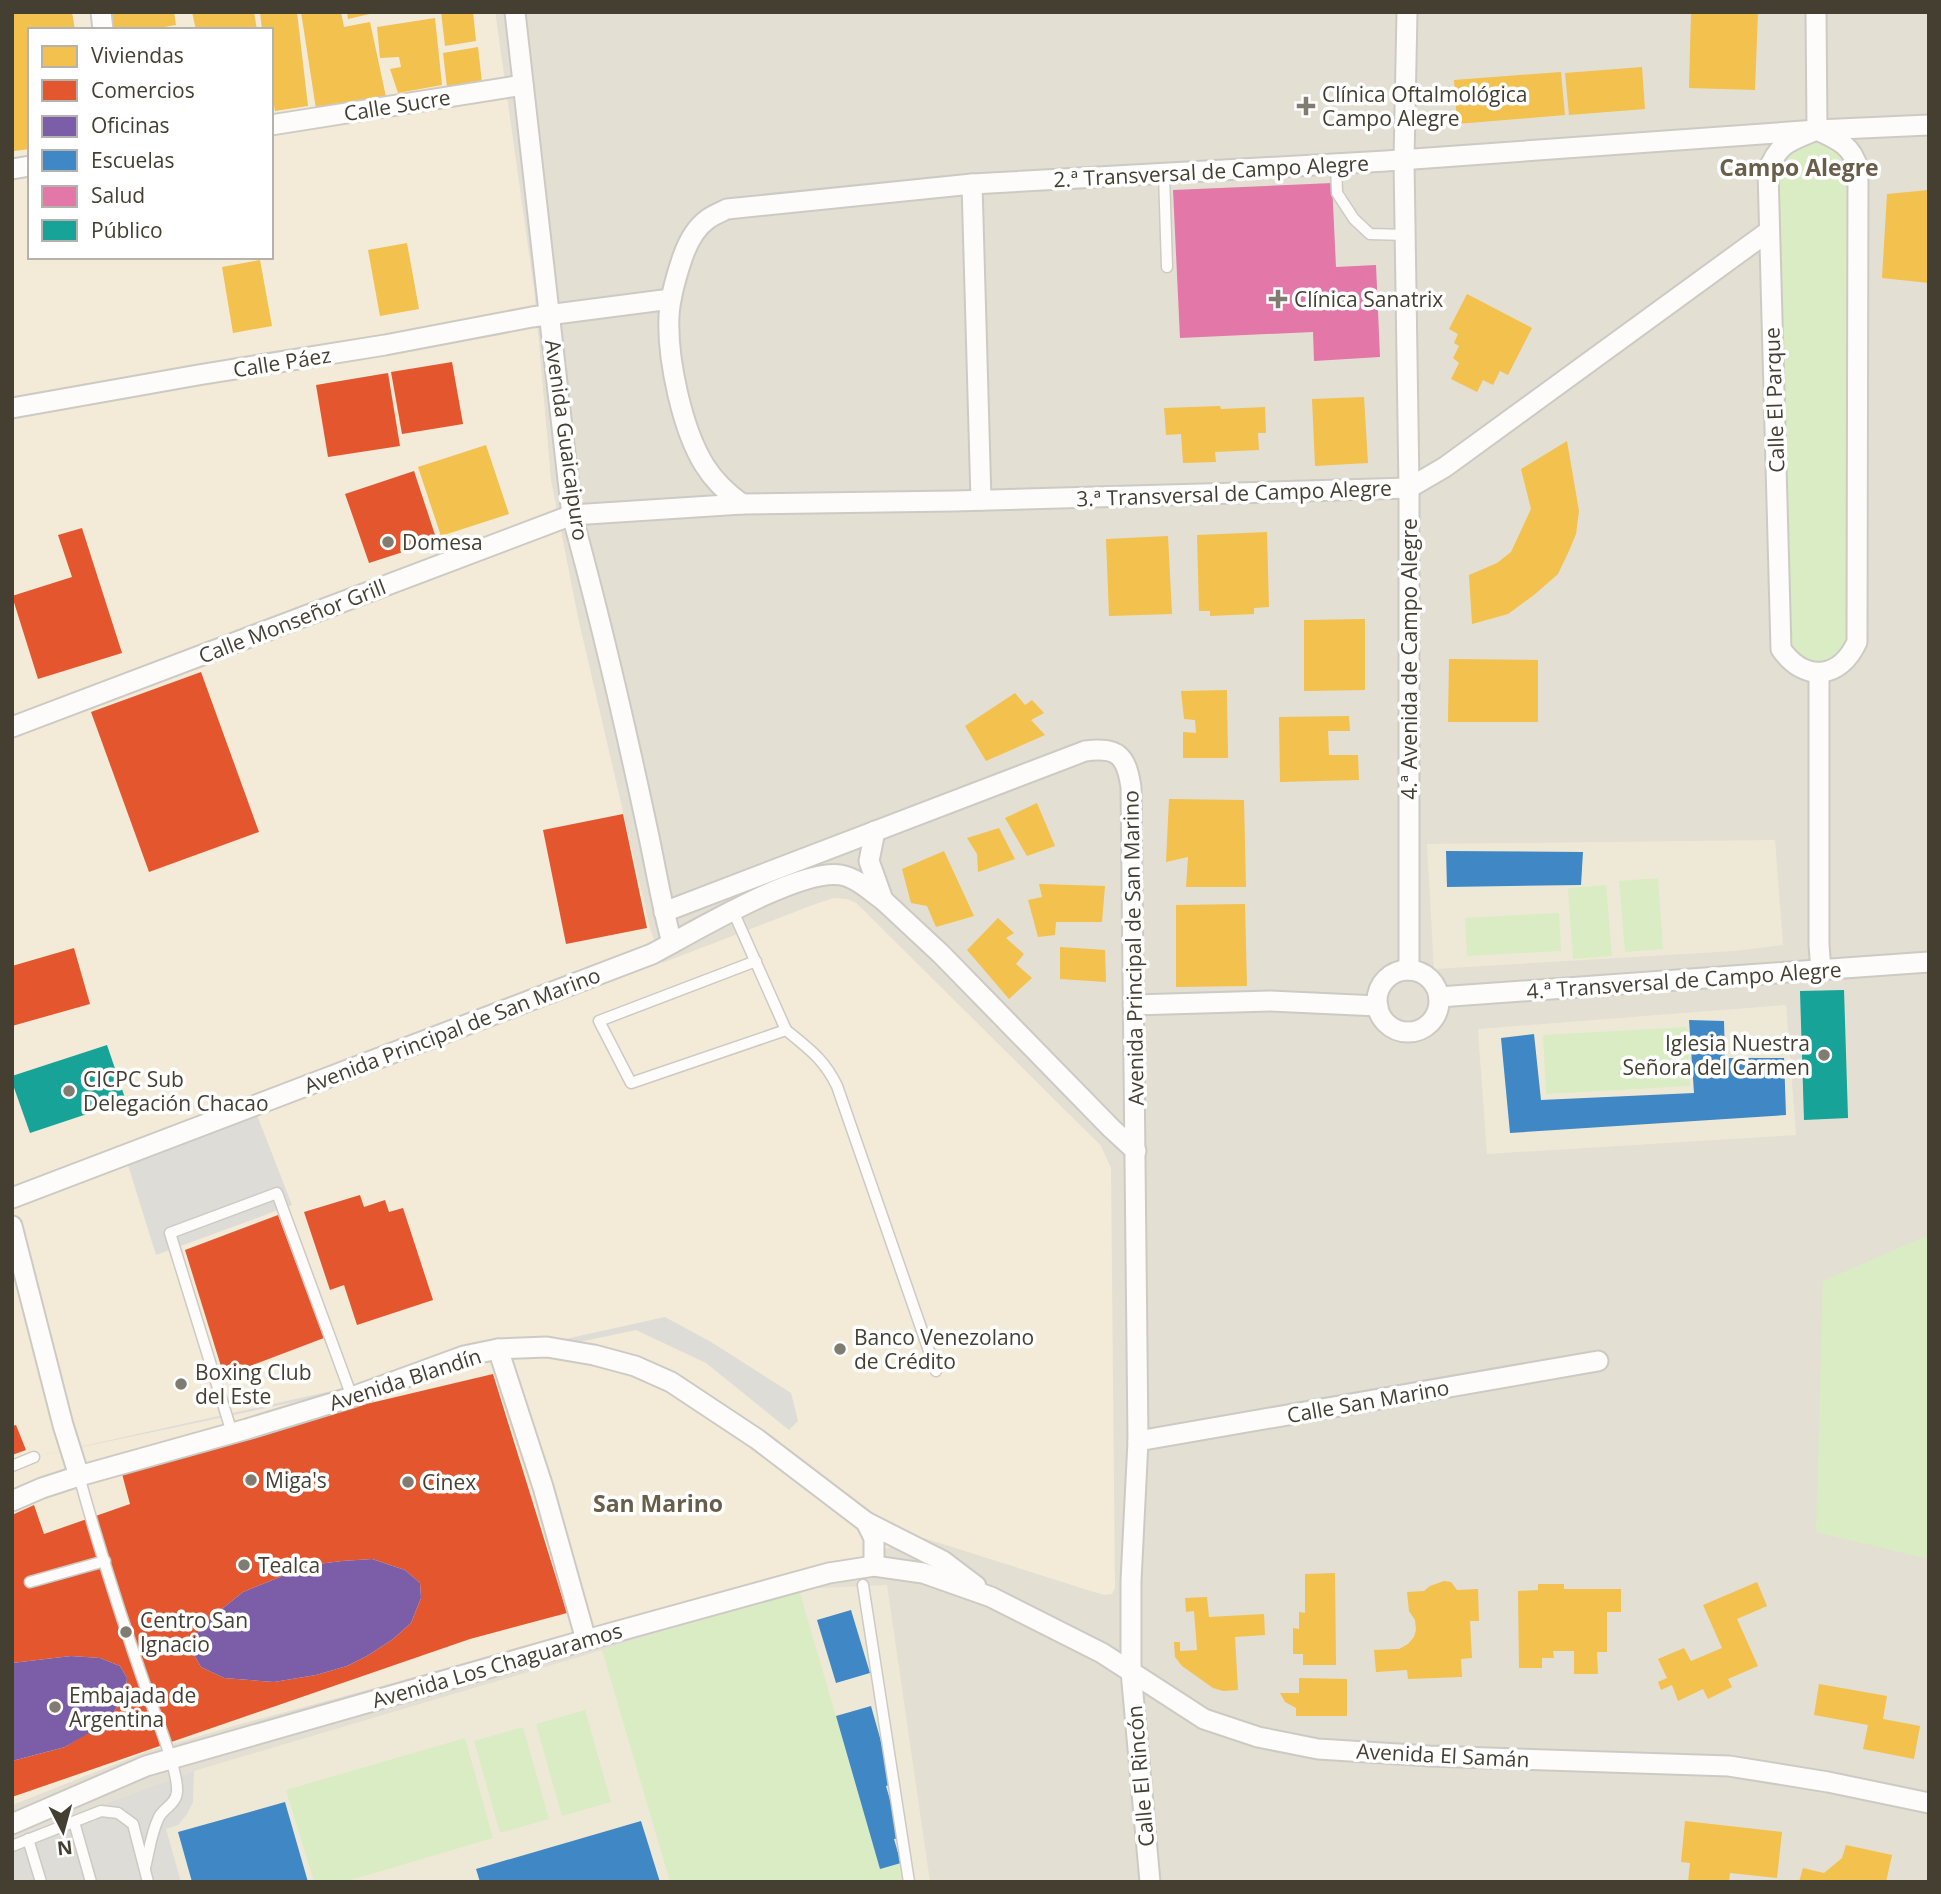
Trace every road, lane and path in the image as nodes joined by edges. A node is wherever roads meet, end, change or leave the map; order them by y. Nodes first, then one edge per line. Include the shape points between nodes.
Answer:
1 (515, 12) edge
2 (1407, 12) edge
3 (1816, 12) edge
4 (523, 85) junction
5 (273, 125) edge
6 (1929, 125) edge
7 (1816, 130) junction
8 (1404, 160) junction
9 (1336, 164) junction
10 (1164, 174) junction
11 (972, 184) junction
12 (1769, 231) junction
13 (1406, 235) junction
14 (1167, 267) dead end
15 (671, 299) junction
16 (551, 315) junction
17 (12, 408) edge
18 (1409, 488) junction
19 (981, 500) junction
20 (742, 504) junction
21 (572, 515) junction
22 (1819, 674) junction
23 (12, 727) edge
24 (875, 831) junction
25 (883, 900) junction
26 (733, 911) junction
27 (664, 912) junction
28 (672, 943) junction
29 (757, 961) junction
30 (1929, 962) edge
31 (1409, 970) junction
32 (1821, 970) junction
33 (1439, 997) junction
34 (1133, 1005) junction
35 (1378, 1006) junction
36 (786, 1030) junction
37 (1136, 1151) junction
38 (12, 1198) edge
39 (12, 1226) edge
40 (498, 1349) junction
41 (1598, 1361) dead end
42 (936, 1371) dead end
43 (352, 1397) junction
44 (232, 1433) junction
45 (1138, 1441) junction
46 (34, 1457) dead end
47 (12, 1466) edge
48 (79, 1476) junction
49 (12, 1501) edge
50 (866, 1522) junction
51 (105, 1562) junction
52 (874, 1566) junction
53 (30, 1583) dead end
54 (863, 1586) dead end
55 (991, 1597) junction
56 (586, 1640) junction
57 (1130, 1671) junction
58 (170, 1759) junction
59 (1929, 1803) edge
60 (74, 1822) junction
61 (12, 1824) edge
62 (27, 1839) junction
63 (12, 1846) edge
64 (145, 1868) junction
65 (41, 1882) edge
66 (91, 1882) edge
67 (148, 1882) edge
68 (909, 1882) edge
69 (1150, 1882) edge

1 - 4 street, Avenida Guaicaipuro
2 - 8 street, 4.ª Avenida de Campo Alegre
3 - 7 street
4 - 5 street, Calle Sucre
4 - 16 street, Avenida Guaicaipuro
6 - 7 street, 2.ª Transversal de Campo Alegre
7 - 8 street, 2.ª Transversal de Campo Alegre
7 - 12 street, Calle El Parque via 1774,155 1769,171
7 - 22 street via 1834,137 1855,156 1858,169 1857,642 1843,662
8 - 9 street, 2.ª Transversal de Campo Alegre
8 - 13 street, 4.ª Avenida de Campo Alegre
9 - 10 street, 2.ª Transversal de Campo Alegre
9 - 13 lane via 1337,193 1354,219 1370,234
10 - 11 street, 2.ª Transversal de Campo Alegre
10 - 14 lane
11 - 15 street, 2.ª Transversal de Campo Alegre via 727,209 694,233
11 - 19 street
12 - 18 street, 3.ª Transversal de Campo Alegre via 1445,467
12 - 22 street, Calle El Parque via 1782,649 1798,666
13 - 18 street, 4.ª Avenida de Campo Alegre
15 - 16 street
15 - 20 street via 671,350 685,424 723,491
16 - 17 street, Calle Páez
16 - 21 street, Avenida Guaicaipuro
18 - 19 street, 3.ª Transversal de Campo Alegre
18 - 31 street, 4.ª Avenida de Campo Alegre
19 - 20 street, 3.ª Transversal de Campo Alegre
20 - 21 street, 3.ª Transversal de Campo Alegre
21 - 23 street, Calle Monseñor Grill
21 - 27 street, Avenida Guaicaipuro
22 - 32 street
24 - 25 street, Avenida Principal de San Marino via 869,860
24 - 27 street, Avenida Principal de San Marino
24 - 34 street, Avenida Principal de San Marino via 1085,751 1102,749 1117,754 1128,769 1131,787
25 - 26 street, Avenida Principal de San Marino via 850,877 828,874
25 - 37 street, Avenida Principal de San Marino
26 - 28 street, Avenida Principal de San Marino
26 - 29 lane
27 - 28 street, Avenida Guaicaipuro
28 - 38 street, Avenida Principal de San Marino
29 - 36 lane
29 - 36 lane via 599,1021 631,1083
30 - 32 street, 4.ª Transversal de Campo Alegre
31 - 33 street via 1425,975
31 - 35 street via 1385,981
32 - 33 street, 4.ª Transversal de Campo Alegre
33 - 35 street via 1436,1016 1413,1032 1386,1023
34 - 35 street via 1270,1001
34 - 37 street, Avenida Principal de San Marino
36 - 42 lane via 817,1055 837,1087
37 - 45 street, Avenida Principal de San Marino
39 - 48 street
40 - 43 street, Avenida Blandín via 464,1356
40 - 50 street, Avenida Blandín via 547,1347 594,1355 671,1382 757,1439
40 - 56 street
41 - 45 street, Calle San Marino
43 - 44 street, Avenida Blandín
43 - 44 lane via 277,1193 170,1233
44 - 48 street, Avenida Blandín
45 - 57 street, Avenida Principal de San Marino
46 - 47 lane
48 - 49 street, Avenida Blandín
48 - 51 lane
50 - 52 street via 874,1538
50 - 55 street, Avenida Blandín via 943,1561
51 - 53 lane
51 - 58 lane
52 - 55 street, Avenida Los Chaguaramos via 923,1573
52 - 56 street, Avenida Los Chaguaramos via 829,1573
54 - 68 lane
55 - 57 street, Avenida El Samán
56 - 58 street, Avenida Los Chaguaramos
57 - 59 street, Avenida El Samán via 1204,1719 1258,1737 1318,1749 1729,1766
57 - 69 street, Calle El Rincón
58 - 61 street, Avenida Los Chaguaramos
58 - 64 lane via 177,1793 160,1814
60 - 62 lane
60 - 64 lane via 101,1811 118,1813 132,1824
60 - 66 lane
62 - 63 lane
62 - 65 lane
64 - 67 lane

